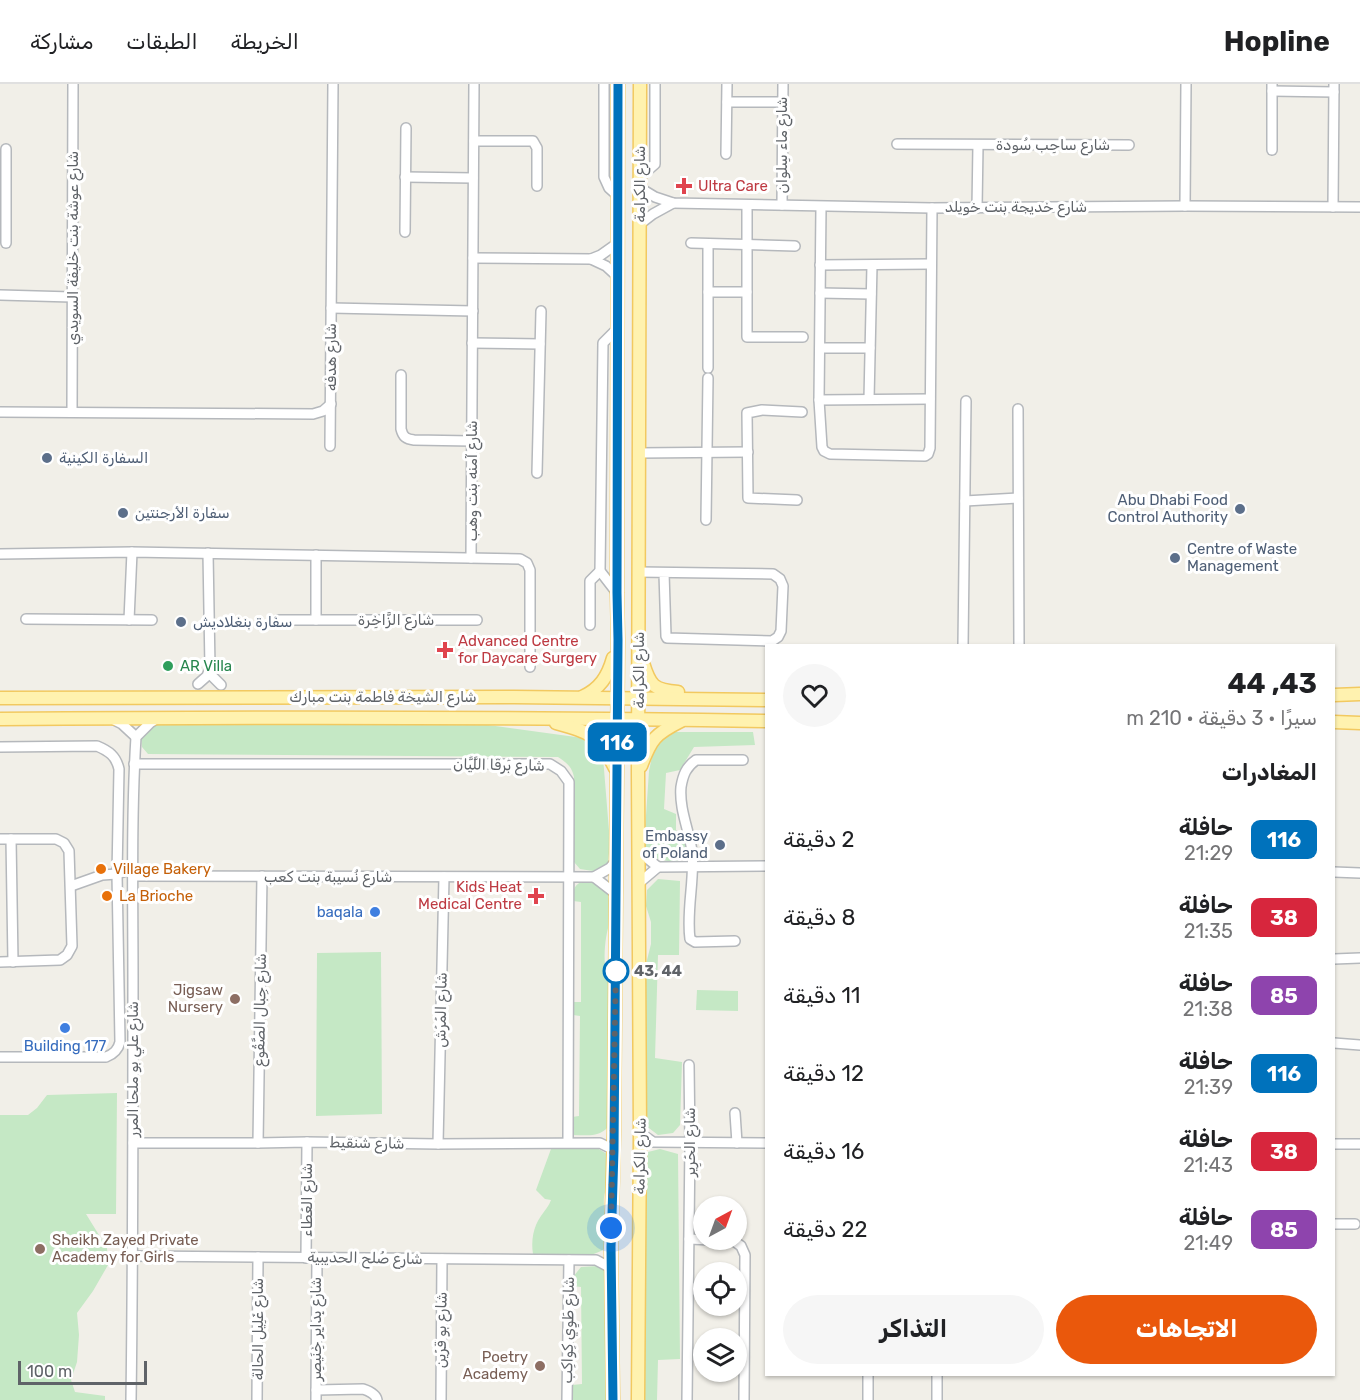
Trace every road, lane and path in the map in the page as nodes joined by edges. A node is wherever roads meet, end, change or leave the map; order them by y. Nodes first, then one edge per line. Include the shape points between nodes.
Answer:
1 (73, 84) edge
2 (333, 84) edge
3 (474, 84) edge
4 (604, 84) edge
5 (618, 84) edge
6 (640, 84) edge
7 (655, 84) edge
8 (727, 84) edge
9 (783, 84) edge
10 (1186, 84) edge
11 (1272, 88) edge
12 (1334, 88) edge
13 (727, 102) junction
14 (782, 102) junction
15 (406, 128) dead end
16 (474, 141) junction
17 (897, 144) dead end
18 (978, 145) junction
19 (1129, 145) dead end
20 (6, 149) dead end
21 (1272, 150) dead end
22 (726, 154) dead end
23 (405, 177) junction
24 (473, 178) junction
25 (640, 183) junction
26 (537, 186) dead end
27 (618, 196) junction
28 (673, 203) junction
29 (747, 205) junction
30 (782, 205) junction
31 (3, 206) edge
32 (1185, 206) junction
33 (821, 207) junction
34 (1333, 207) junction
35 (1360, 207) edge
36 (932, 208) junction
37 (977, 208) junction
38 (640, 224) junction
39 (405, 232) dead end
40 (6, 243) dead end
41 (618, 243) junction
42 (691, 243) dead end
43 (708, 244) junction
44 (747, 244) junction
45 (795, 246) dead end
46 (473, 258) junction
47 (591, 259) junction
48 (931, 264) junction
49 (820, 265) junction
50 (873, 265) junction
51 (618, 277) junction
52 (708, 292) junction
53 (747, 292) junction
54 (820, 293) junction
55 (871, 294) junction
56 (0, 295) edge
57 (72, 297) junction
58 (331, 308) junction
59 (541, 310) dead end
60 (473, 311) junction
61 (618, 328) junction
62 (803, 337) dead end
63 (472, 343) junction
64 (540, 344) junction
65 (820, 348) junction
66 (870, 348) junction
67 (401, 375) dead end
68 (869, 399) junction
69 (930, 399) junction
70 (819, 400) junction
71 (966, 401) dead end
72 (331, 404) junction
73 (1018, 409) dead end
74 (0, 412) edge
75 (72, 412) junction
76 (802, 412) dead end
77 (472, 441) junction
78 (330, 446) dead end
79 (706, 452) junction
80 (747, 452) junction
81 (639, 453) junction
82 (537, 473) dead end
83 (1017, 498) junction
84 (798, 500) dead end
85 (965, 501) junction
86 (706, 519) dead end
87 (132, 552) junction
88 (208, 553) junction
89 (0, 554) edge
90 (316, 555) junction
91 (471, 558) junction
92 (600, 571) junction
93 (639, 572) junction
94 (664, 573) junction
95 (617, 593) junction
96 (26, 619) dead end
97 (129, 620) junction
98 (152, 620) dead end
99 (279, 620) dead end
100 (316, 620) junction
101 (477, 620) dead end
102 (590, 624) dead end
103 (618, 640) junction
104 (963, 644) edge
105 (1019, 644) edge
106 (639, 651) junction
107 (530, 667) dead end
108 (210, 668) junction
109 (198, 684) dead end
110 (221, 685) dead end
111 (1360, 694) edge
112 (1335, 695) edge
113 (0, 698) edge
114 (577, 698) junction
115 (617, 698) junction
116 (639, 699) junction
117 (696, 699) junction
118 (765, 700) edge
119 (1360, 713) edge
120 (111, 718) junction
121 (158, 718) junction
122 (541, 718) junction
123 (0, 719) edge
124 (617, 719) junction
125 (639, 720) junction
126 (683, 720) junction
127 (765, 722) edge
128 (1339, 722) edge
129 (1360, 723) edge
130 (136, 737) junction
131 (0, 747) edge
132 (743, 760) dead end
133 (134, 764) junction
134 (617, 772) junction
135 (638, 773) junction
136 (0, 839) edge
137 (11, 839) junction
138 (639, 850) junction
139 (616, 861) junction
140 (765, 866) edge
141 (658, 867) junction
142 (692, 867) junction
143 (1335, 872) edge
144 (133, 873) junction
145 (1360, 873) edge
146 (117, 874) junction
147 (262, 876) junction
148 (444, 877) junction
149 (568, 877) junction
150 (594, 877) junction
151 (639, 883) junction
152 (71, 886) junction
153 (616, 894) junction
154 (735, 941) dead end
155 (1360, 958) edge
156 (1335, 959) edge
157 (13, 962) junction
158 (0, 963) edge
159 (1335, 1042) edge
160 (1360, 1045) edge
161 (0, 1057) edge
162 (689, 1065) dead end
163 (735, 1113) dead end
164 (614, 1133) junction
165 (640, 1133) junction
166 (307, 1142) junction
167 (568, 1142) junction
168 (653, 1142) junction
169 (133, 1143) junction
170 (258, 1143) junction
171 (600, 1143) junction
172 (690, 1143) junction
173 (737, 1143) junction
174 (765, 1143) edge
175 (438, 1144) junction
176 (1335, 1144) edge
177 (1360, 1144) edge
178 (614, 1150) junction
179 (640, 1153) junction
180 (1335, 1224) edge
181 (1355, 1224) dead end
182 (689, 1239) junction
183 (611, 1247) junction
184 (133, 1256) junction
185 (258, 1257) junction
186 (306, 1258) junction
187 (317, 1258) junction
188 (442, 1259) junction
189 (569, 1260) junction
190 (596, 1260) junction
191 (611, 1269) junction
192 (868, 1376) edge
193 (938, 1376) edge
194 (316, 1395) edge
195 (131, 1400) edge
196 (258, 1400) edge
197 (377, 1400) edge
198 (441, 1400) edge
199 (567, 1400) edge
200 (613, 1400) edge
201 (638, 1400) edge
202 (687, 1400) edge
203 (744, 1400) edge
204 (868, 1400) edge
205 (937, 1400) edge

1 - 57 street, شارع عوشة بنت خليفة السويدي
2 - 58 street, شارع هدفه
3 - 16 street, شارع آمنه بنت وهب
4 - 27 street via 604,177
5 - 27 main road, شارع الكرامة
6 - 25 main road, شارع الكرامة
7 - 25 street via 655,164
8 - 13 street
9 - 14 street, شارع ماء سِلوان
10 - 32 street
11 - 12 street
11 - 21 street
12 - 34 street
13 - 14 street
13 - 22 street
14 - 30 street, شارع ماء سِلوان
15 - 23 street
16 - 24 street, شارع آمنه بنت وهب
16 - 26 street via 535,142
17 - 18 street, شارع ساحِب سُودة
18 - 19 street, شارع ساحِب سُودة
18 - 37 street, شارع ساحِب سُودة
20 - 31 street
23 - 24 street
23 - 39 street
24 - 46 street, شارع آمنه بنت وهب
25 - 28 street, شارع خديجة بنت خويلد via 655,196
25 - 38 main road, شارع الكرامة
27 - 41 main road, شارع الكرامة
28 - 29 street, شارع خديجة بنت خويلد
28 - 38 street
29 - 30 street, شارع خديجة بنت خويلد
29 - 44 street
30 - 33 street, شارع خديجة بنت خويلد
31 - 40 street
32 - 34 street, شارع خديجة بنت خويلد
32 - 37 street, شارع خديجة بنت خويلد
33 - 36 street, شارع خديجة بنت خويلد
33 - 49 street
34 - 35 street, شارع خديجة بنت خويلد
36 - 37 street, شارع خديجة بنت خويلد
36 - 48 street
38 - 81 main road, شارع الكرامة
41 - 47 street
41 - 51 main road, شارع الكرامة
42 - 43 street
43 - 44 street
43 - 52 street
44 - 45 street
44 - 53 street
46 - 47 street
46 - 60 street, شارع آمنه بنت وهب
47 - 51 street
48 - 50 street
48 - 69 street
49 - 50 street
49 - 54 street
50 - 55 street
51 - 61 main road, شارع الكرامة
52 - 53 street
52 - 79 street
53 - 62 street via 747,337
54 - 55 street
54 - 65 street
55 - 66 street
56 - 57 street
57 - 75 street, شارع عوشة بنت خليفة السويدي
58 - 60 street
58 - 72 street, شارع هدفه
59 - 64 street
60 - 63 street, شارع آمنه بنت وهب
61 - 92 street via 603,344
61 - 95 main road, شارع الكرامة
63 - 64 street
63 - 77 street, شارع آمنه بنت وهب
64 - 82 street
65 - 66 street
65 - 70 street
66 - 68 street
67 - 77 street via 401,429 407,439
68 - 69 street
68 - 70 street
69 - 70 street via 930,448 925,456 830,454 822,447
71 - 85 street
72 - 75 street, شارع هدفه via 313,414
72 - 78 street
73 - 83 street
74 - 75 street, شارع هدفه
76 - 80 street via 747,413
77 - 91 street, شارع آمنه بنت وهب
79 - 80 street
79 - 81 street
79 - 86 street
80 - 84 street via 748,498
81 - 93 main road, شارع الكرامة
83 - 85 street
83 - 105 street
85 - 104 street
87 - 88 street, شارع آمنه بنت وهب
87 - 89 street, شارع آمنه بنت وهب
87 - 97 street
88 - 90 street, شارع آمنه بنت وهب
88 - 108 street
90 - 91 street, شارع آمنه بنت وهب
90 - 100 street
91 - 107 street via 520,559 527,563
92 - 95 street
92 - 102 street via 590,581
93 - 94 street
93 - 106 main road, شارع الكرامة
94 - 94 street via 773,574 783,586 778,637 772,641 667,638
95 - 103 main road, شارع الكرامة
96 - 97 street
97 - 98 street
99 - 100 street, شارع الزَّاخِرة
100 - 101 street, شارع الزَّاخِرة
103 - 114 main road via 604,681
103 - 115 main road, شارع الكرامة
106 - 116 main road, شارع الكرامة
106 - 117 main road via 652,684 660,690
108 - 109 street
108 - 110 street
111 - 112 main road
113 - 114 main road, شارع الشيخة فاطمة بنت مبارك
114 - 115 main road, شارع الشيخة فاطمة بنت مبارك
115 - 116 main road, شارع الشيخة فاطمة بنت مبارك
115 - 124 main road, شارع الكرامة
116 - 117 main road, شارع الشيخة فاطمة بنت مبارك
116 - 125 main road, شارع الكرامة
117 - 118 main road, شارع الشيخة فاطمة بنت مبارك
119 - 128 main road
120 - 121 main road, شارع الشيخة فاطمة بنت مبارك
120 - 123 main road, شارع الشيخة فاطمة بنت مبارك
120 - 130 street
121 - 122 main road, شارع الشيخة فاطمة بنت مبارك
121 - 130 street
122 - 124 main road, شارع الشيخة فاطمة بنت مبارك
122 - 134 main road via 593,737 605,749
124 - 125 main road, شارع الشيخة فاطمة بنت مبارك
124 - 134 main road, شارع الكرامة
125 - 126 main road, شارع الشيخة فاطمة بنت مبارك
125 - 135 main road, شارع الكرامة
126 - 127 main road, شارع الشيخة فاطمة بنت مبارك
126 - 135 main road via 654,738
128 - 129 main road
130 - 133 street, شارع علي بو ملحا المرر
131 - 146 street via 97,746 113,755 119,769
132 - 142 street via 696,760 685,771 681,799
133 - 144 street, شارع علي بو ملحا المرر
133 - 149 street, شارع بَرقا اللَّيَّان via 550,764 569,782
134 - 139 main road, شارع الكرامة
135 - 138 main road, شارع الكرامة
136 - 137 street
137 - 152 street via 56,839 64,843 69,851
137 - 157 street
138 - 141 street
138 - 151 main road, شارع الكرامة
139 - 150 street
139 - 153 main road, شارع الكرامة
140 - 142 street
141 - 142 street
141 - 151 street
142 - 154 street via 690,939
143 - 145 street
144 - 146 street, شارع نُسيبة بنت كعب
144 - 147 street, شارع نُسيبة بنت كعب
144 - 169 street, شارع علي بو ملحا المرر
146 - 152 street, شارع نُسيبة بنت كعب
146 - 161 street via 119,1047 106,1057
147 - 148 street, شارع نُسيبة بنت كعب
147 - 170 street, شارع جِبال الصَّقُوع
148 - 149 street, شارع نُسيبة بنت كعب
148 - 175 street, شارع المَرَش
149 - 150 street, شارع نُسيبة بنت كعب
149 - 167 street, شارع بَرقا اللَّيَّان
150 - 153 street
151 - 165 main road, شارع الكرامة
152 - 157 street via 72,946 67,955 60,960
153 - 164 main road, شارع الكرامة
155 - 156 street
157 - 158 street
159 - 160 street
162 - 172 street, شارع الحَرِير
163 - 173 street
164 - 171 street
164 - 178 main road, شارع الكرامة
165 - 168 street
165 - 179 main road, شارع الكرامة
166 - 170 street, شارع شنقيط
166 - 175 street, شارع شنقيط
166 - 186 street, شارع العَطاء
167 - 171 street, شارع شنقيط
167 - 175 street, شارع شنقيط
168 - 172 street
168 - 179 street
169 - 170 street, شارع شنقيط
169 - 184 street, شارع علي بو ملحا المرر
171 - 178 street, شارع شنقيط
172 - 173 street
172 - 182 street, شارع الحَرِير
173 - 174 street
176 - 177 street
178 - 183 main road, شارع الكرامة
179 - 201 main road, شارع الكرامة
180 - 181 street
182 - 202 street, شارع الحَرِير
182 - 203 street via 734,1241 745,1255
183 - 190 street
183 - 191 main road, شارع الكرامة
184 - 185 street, شارع صُلح الحديبية
184 - 195 street, شارع علي بو ملحا المرر
185 - 186 street, شارع صُلح الحديبية
185 - 196 street, شارع غَلِيل الحالة
186 - 187 street, شارع صُلح الحديبية
187 - 188 street, شارع صُلح الحديبية
187 - 194 street, شارع بِدايِر خِنَيصِر
188 - 189 street, شارع صُلح الحديبية
188 - 198 street, شارع بو قرَين
189 - 190 street, شارع صُلح الحديبية
189 - 199 street, شارع طَوِي كِواكِب
190 - 191 street
191 - 200 main road, شارع الكرامة
192 - 204 street
193 - 205 street
194 - 197 street via 363,1389

